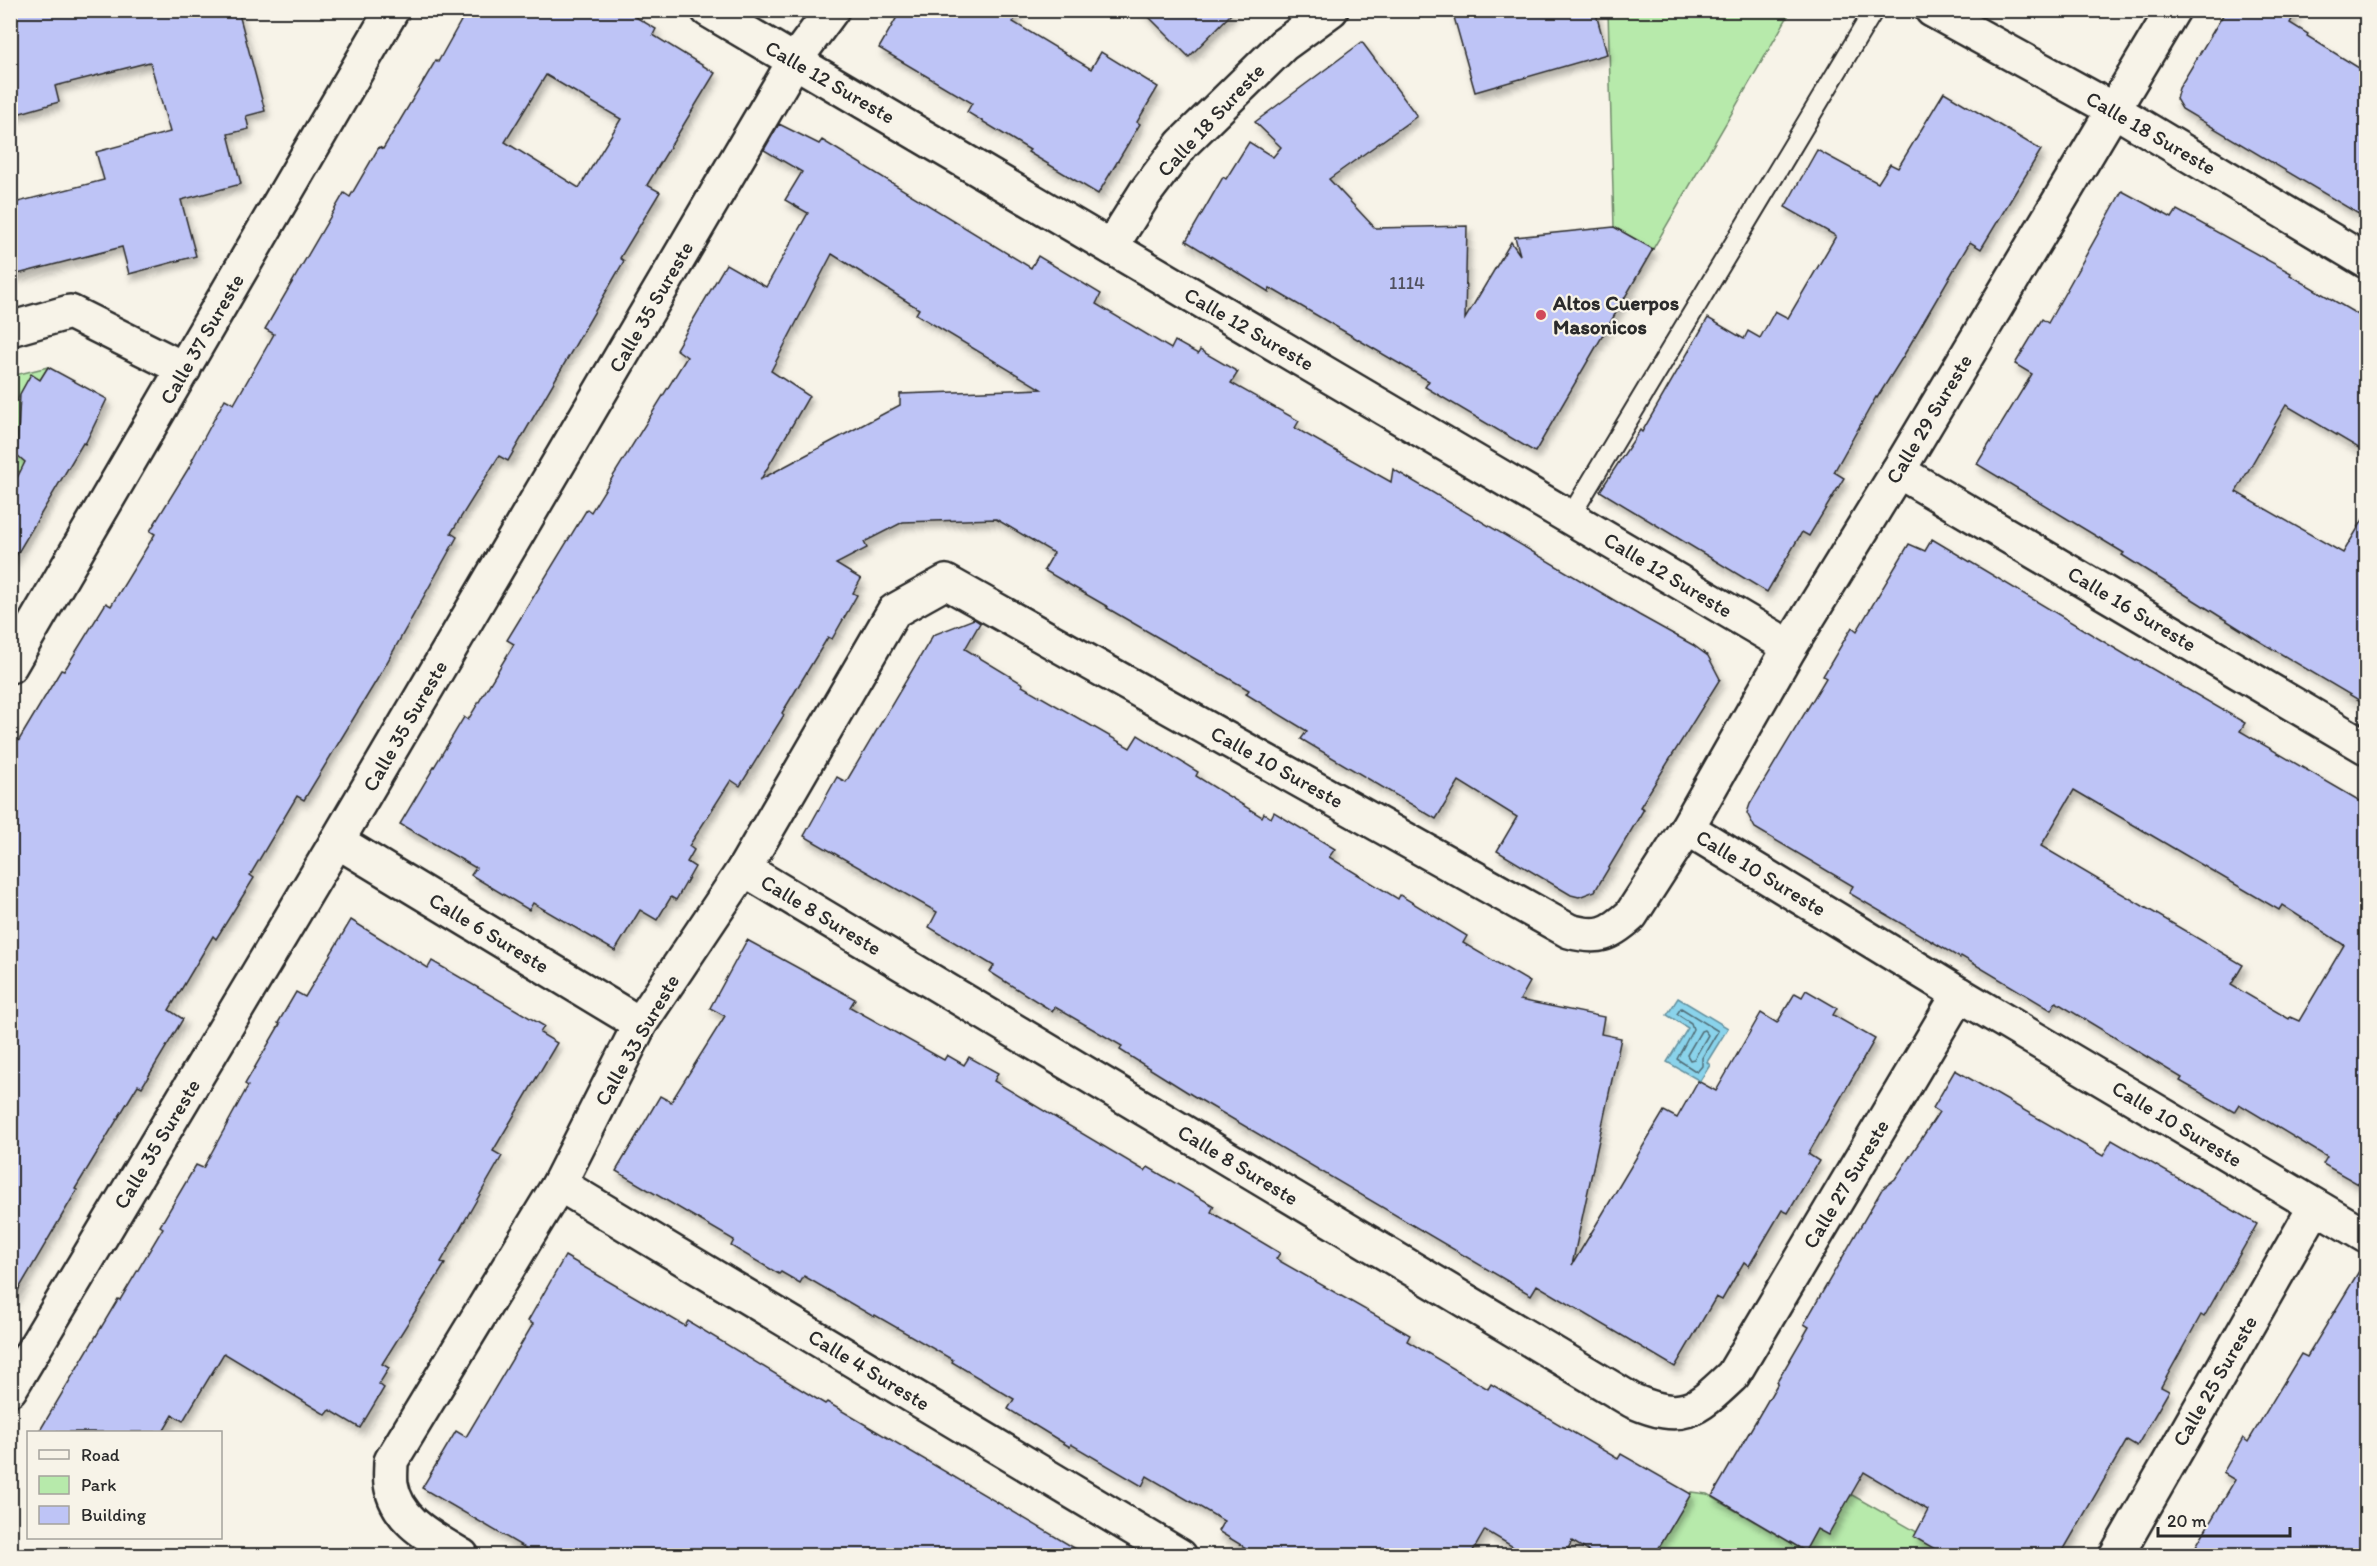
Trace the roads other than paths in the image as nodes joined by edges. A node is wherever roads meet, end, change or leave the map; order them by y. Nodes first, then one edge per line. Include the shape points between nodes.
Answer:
1 (392, 10) edge
2 (708, 10) edge
3 (832, 10) edge
4 (1331, 10) edge
5 (1874, 10) edge
6 (1932, 10) edge
7 (2173, 10) edge
8 (795, 60) junction
9 (2114, 110) junction
10 (1111, 248) junction
11 (2367, 261) edge
12 (10, 329) edge
13 (184, 369) junction
14 (1898, 471) junction
15 (1570, 517) junction
16 (960, 589) joint
17 (1790, 647) junction
18 (10, 666) edge
19 (2367, 747) edge
20 (1687, 828) junction
21 (337, 841) junction
22 (744, 869) junction
23 (1959, 994) junction
24 (640, 1024) junction
25 (558, 1184) junction
26 (2315, 1207) junction
27 (2367, 1236) edge
28 (1733, 1375) joint
29 (10, 1389) edge
30 (462, 1556) edge
31 (1180, 1556) edge
32 (2116, 1556) edge

1 - 13 street, Calle 37 Sureste
2 - 8 street, Calle 12 Sureste
3 - 8 street, Calle 35 Sureste
4 - 10 street, Calle 18 Sureste via 1283,45 1182,144
5 - 15 lane
6 - 9 street, Calle 18 Sureste
7 - 9 street, Calle 29 Sureste
8 - 10 street, Calle 12 Sureste
8 - 21 street, Calle 35 Sureste
9 - 11 street, Calle 18 Sureste
9 - 14 street, Calle 29 Sureste
10 - 15 street, Calle 12 Sureste
12 - 13 street via 70,312
13 - 18 street, Calle 37 Sureste
14 - 17 street, Calle 29 Sureste
14 - 19 street, Calle 16 Sureste
15 - 17 street, Calle 12 Sureste
16 - 20 street, Calle 10 Sureste via 1569,931 1601,936 1631,915
16 - 22 street, Calle 33 Sureste via 946,582 894,611
17 - 20 street, Calle 29 Sureste
20 - 23 street, Calle 10 Sureste
21 - 24 street, Calle 6 Sureste
21 - 29 street, Calle 35 Sureste
22 - 24 street, Calle 33 Sureste
22 - 28 street, Calle 8 Sureste via 1633,1401 1656,1411 1692,1409
23 - 26 street, Calle 10 Sureste
23 - 28 street, Calle 27 Sureste
24 - 25 street, Calle 33 Sureste
25 - 30 street, Calle 33 Sureste via 391,1461 391,1485 400,1511 418,1529
25 - 31 street, Calle 4 Sureste
26 - 27 street, Calle 10 Sureste
26 - 32 street, Calle 25 Sureste

